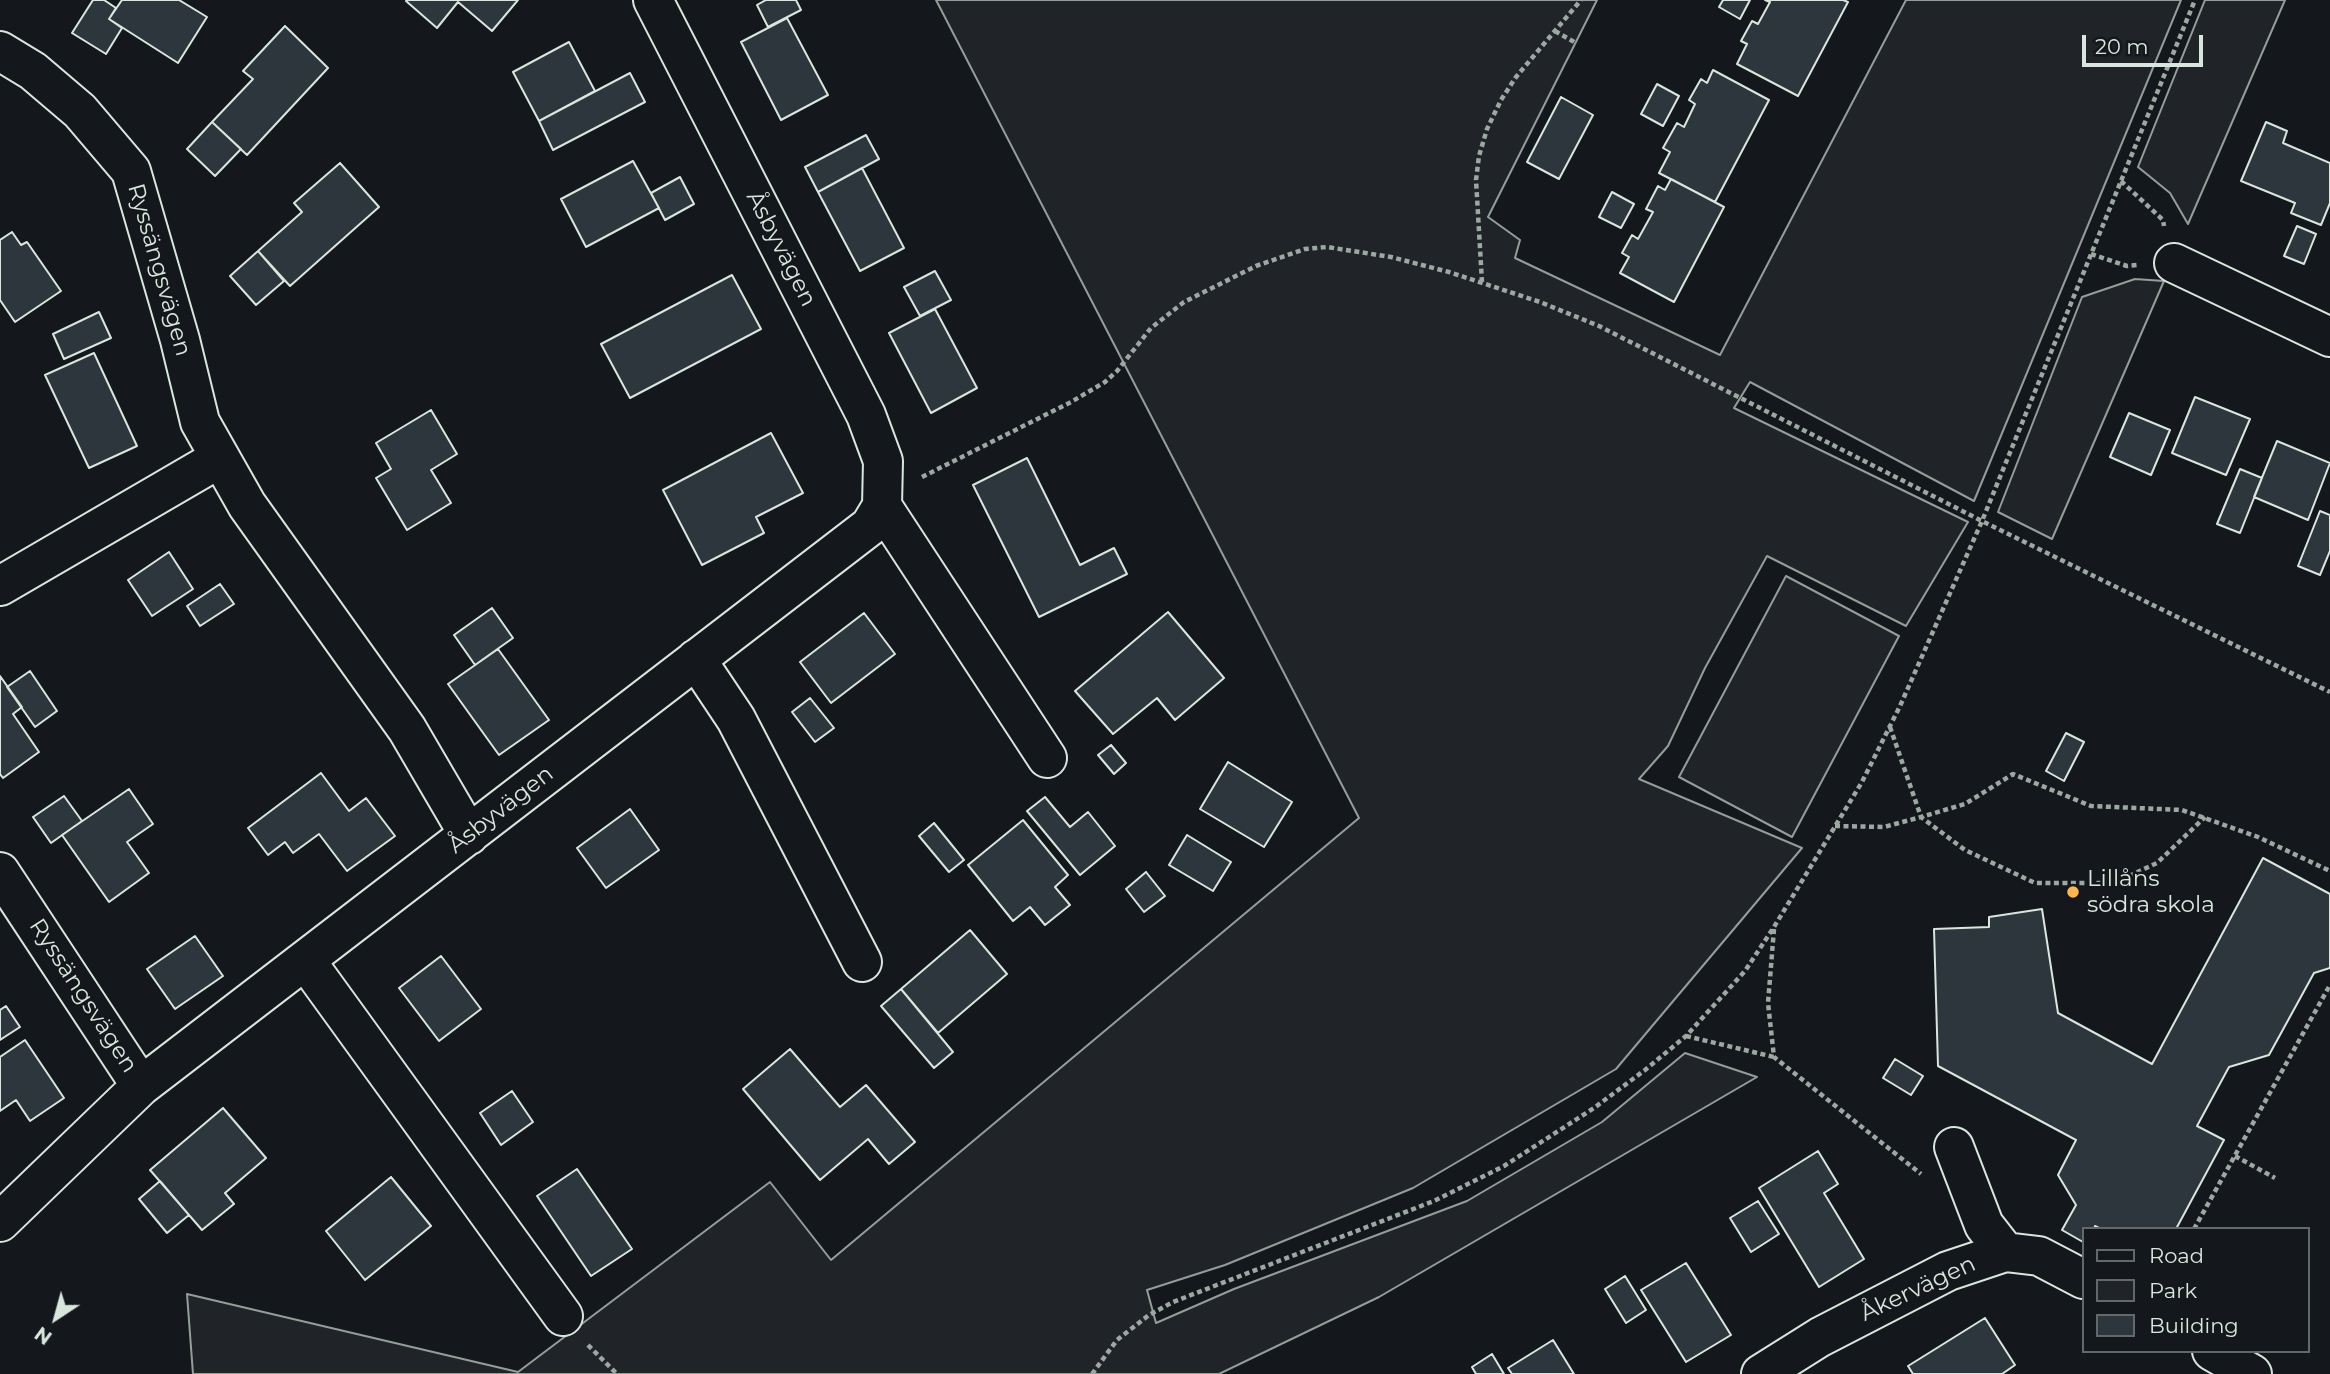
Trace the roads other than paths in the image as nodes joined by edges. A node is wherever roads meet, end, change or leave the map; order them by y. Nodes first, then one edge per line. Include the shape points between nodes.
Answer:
1 (653, 0) edge
2 (0, 51) edge
3 (2174, 263) road end
4 (2330, 337) edge
5 (220, 458) junction
6 (883, 492) junction
7 (0, 586) edge
8 (696, 659) junction
9 (1047, 758) dead end
10 (469, 835) junction
11 (0, 872) edge
12 (306, 961) junction
13 (862, 962) dead end
14 (141, 1086) junction
15 (1954, 1147) dead end
16 (0, 1222) edge
17 (2004, 1252) junction
18 (2082, 1278) edge
19 (563, 1316) dead end
20 (2215, 1353) edge
21 (1761, 1374) edge
22 (2252, 1374) edge

1 - 6 street, Åsbyvägen via 866,415 883,461
2 - 5 street, Ryssängsvägen via 33,71 80,111 131,171 200,422
3 - 4 street
5 - 7 street
5 - 10 street, Ryssängsvägen via 247,505 407,729
6 - 8 street, Åsbyvägen via 870,526
6 - 9 street, Åsbyvägen
8 - 10 street, Åsbyvägen
8 - 13 street via 736,719
10 - 12 street, Åsbyvägen
11 - 14 street, Ryssängsvägen
12 - 14 street, Åsbyvägen
12 - 19 street
14 - 16 street, Åsbyvägen
15 - 17 street via 1984,1225
17 - 18 street, Åkervägen via 2039,1256
17 - 21 street, Åkervägen via 1948,1271 1820,1337
20 - 22 street

